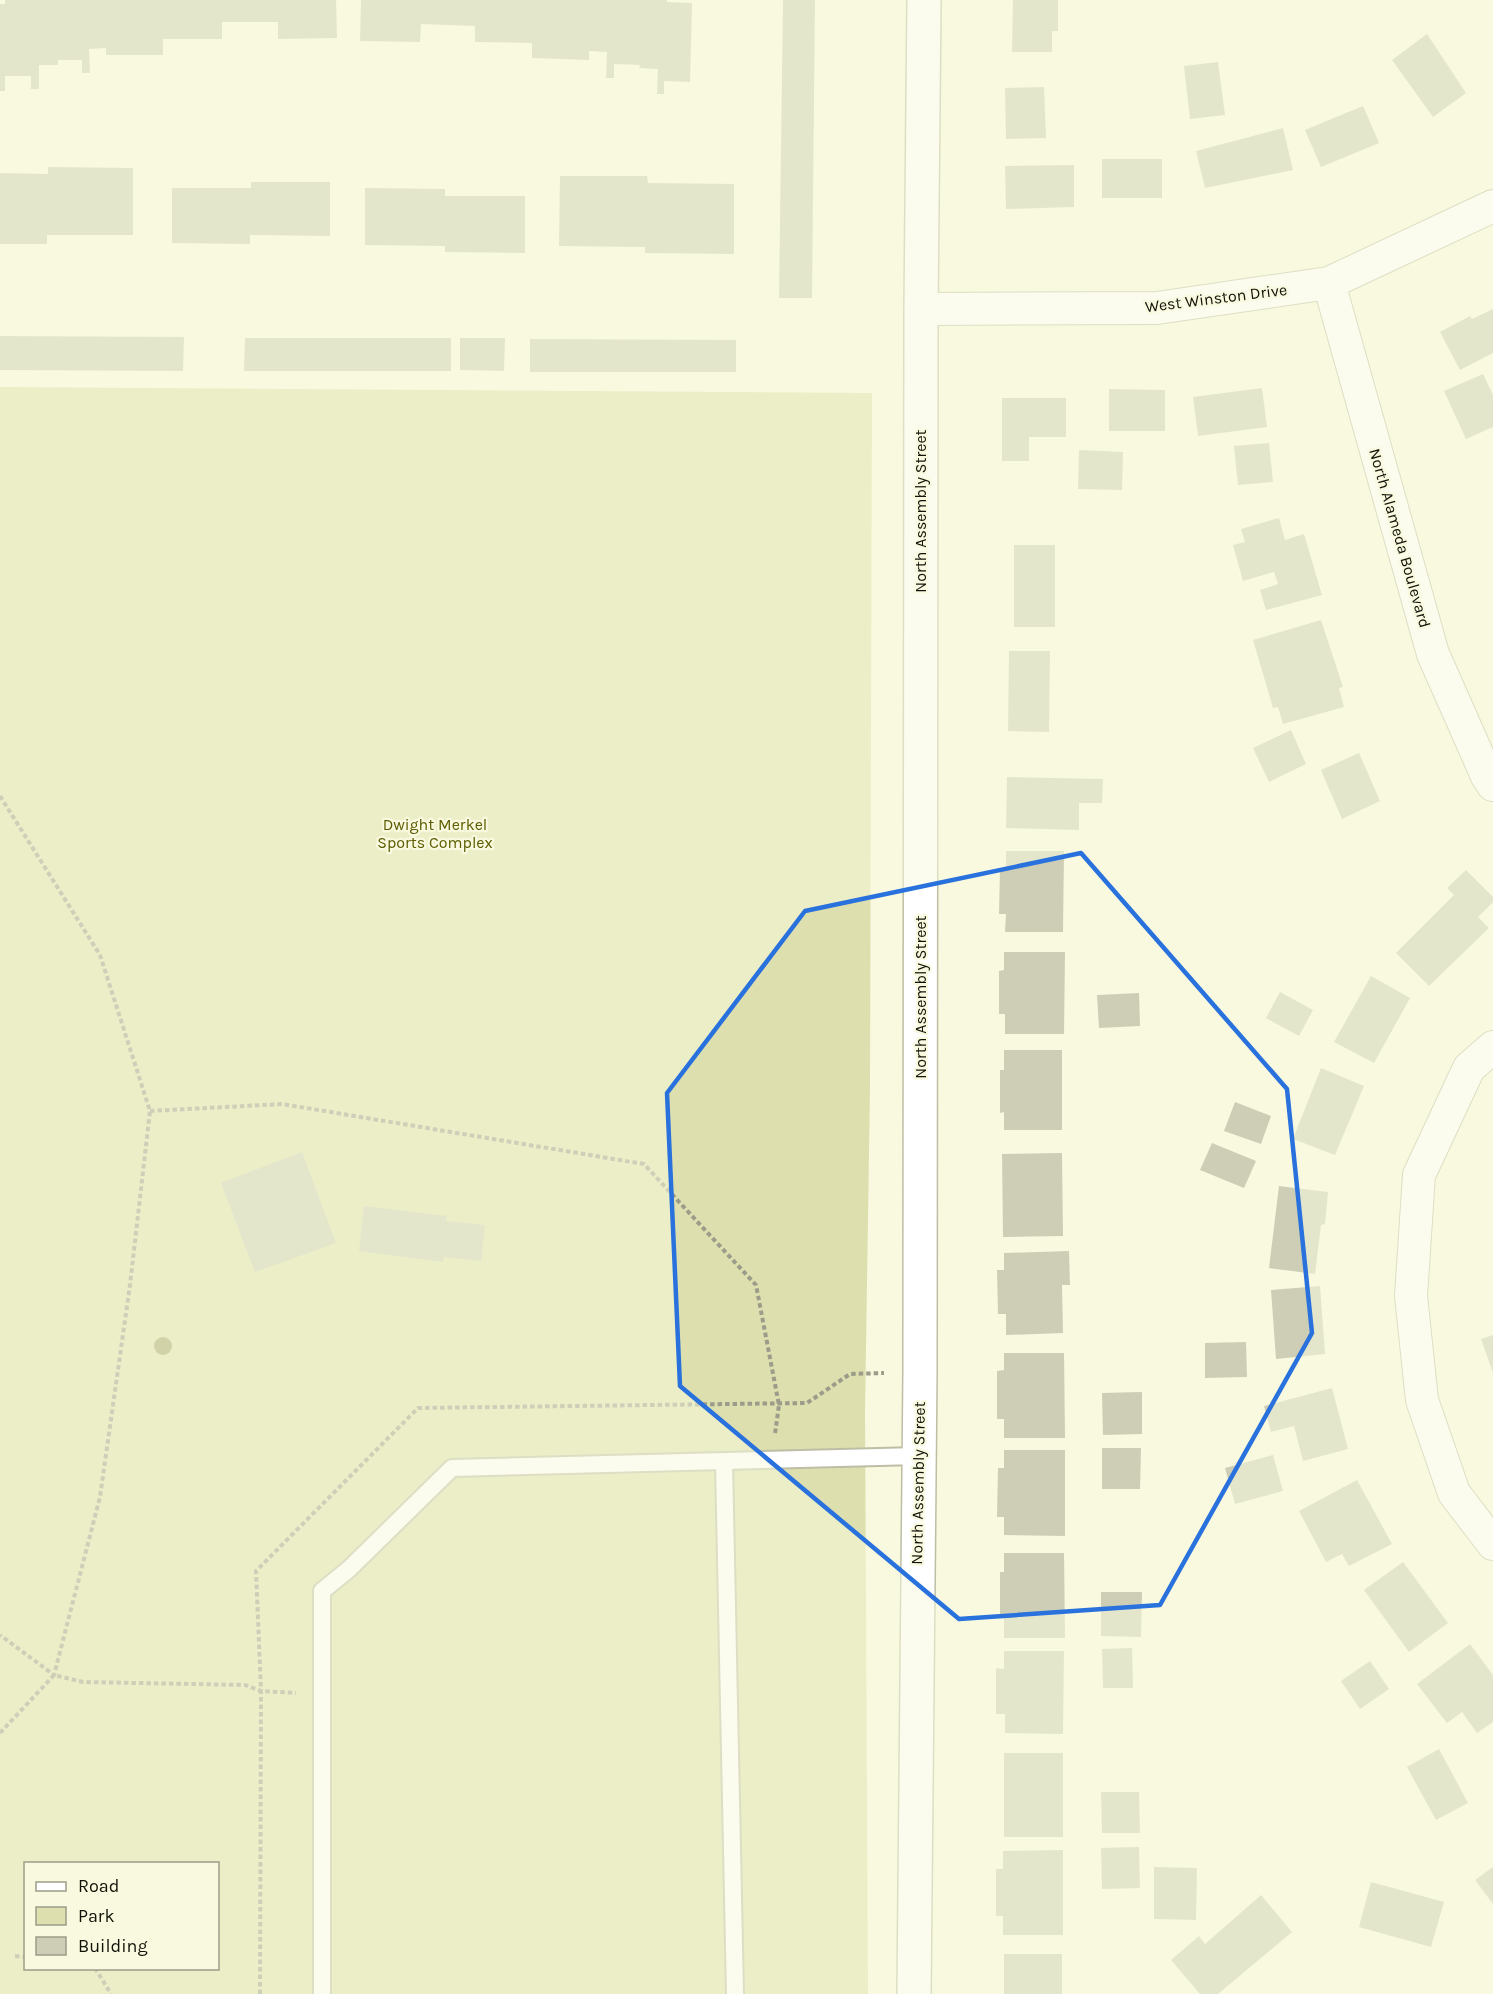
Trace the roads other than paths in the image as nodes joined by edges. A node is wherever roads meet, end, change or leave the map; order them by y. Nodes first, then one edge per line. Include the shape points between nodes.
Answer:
1 (924, 0) edge
2 (1493, 206) edge
3 (1329, 283) junction
4 (921, 309) junction
5 (1493, 784) edge
6 (1493, 1047) edge
7 (918, 1456) junction
8 (724, 1462) junction
9 (1493, 1544) edge
10 (322, 1994) edge
11 (735, 1994) edge
12 (914, 1994) edge

1 - 4 main road, North Assembly Street
2 - 3 street, West Winston Drive
3 - 4 street, West Winston Drive via 1157,308
3 - 5 street, North Alameda Boulevard via 1433,654
4 - 7 main road, North Assembly Street
6 - 9 street via 1469,1068 1419,1175 1411,1296 1422,1400 1454,1493
7 - 8 lane
7 - 12 main road, North Assembly Street
8 - 10 lane via 452,1468 350,1569 322,1591
8 - 11 lane

